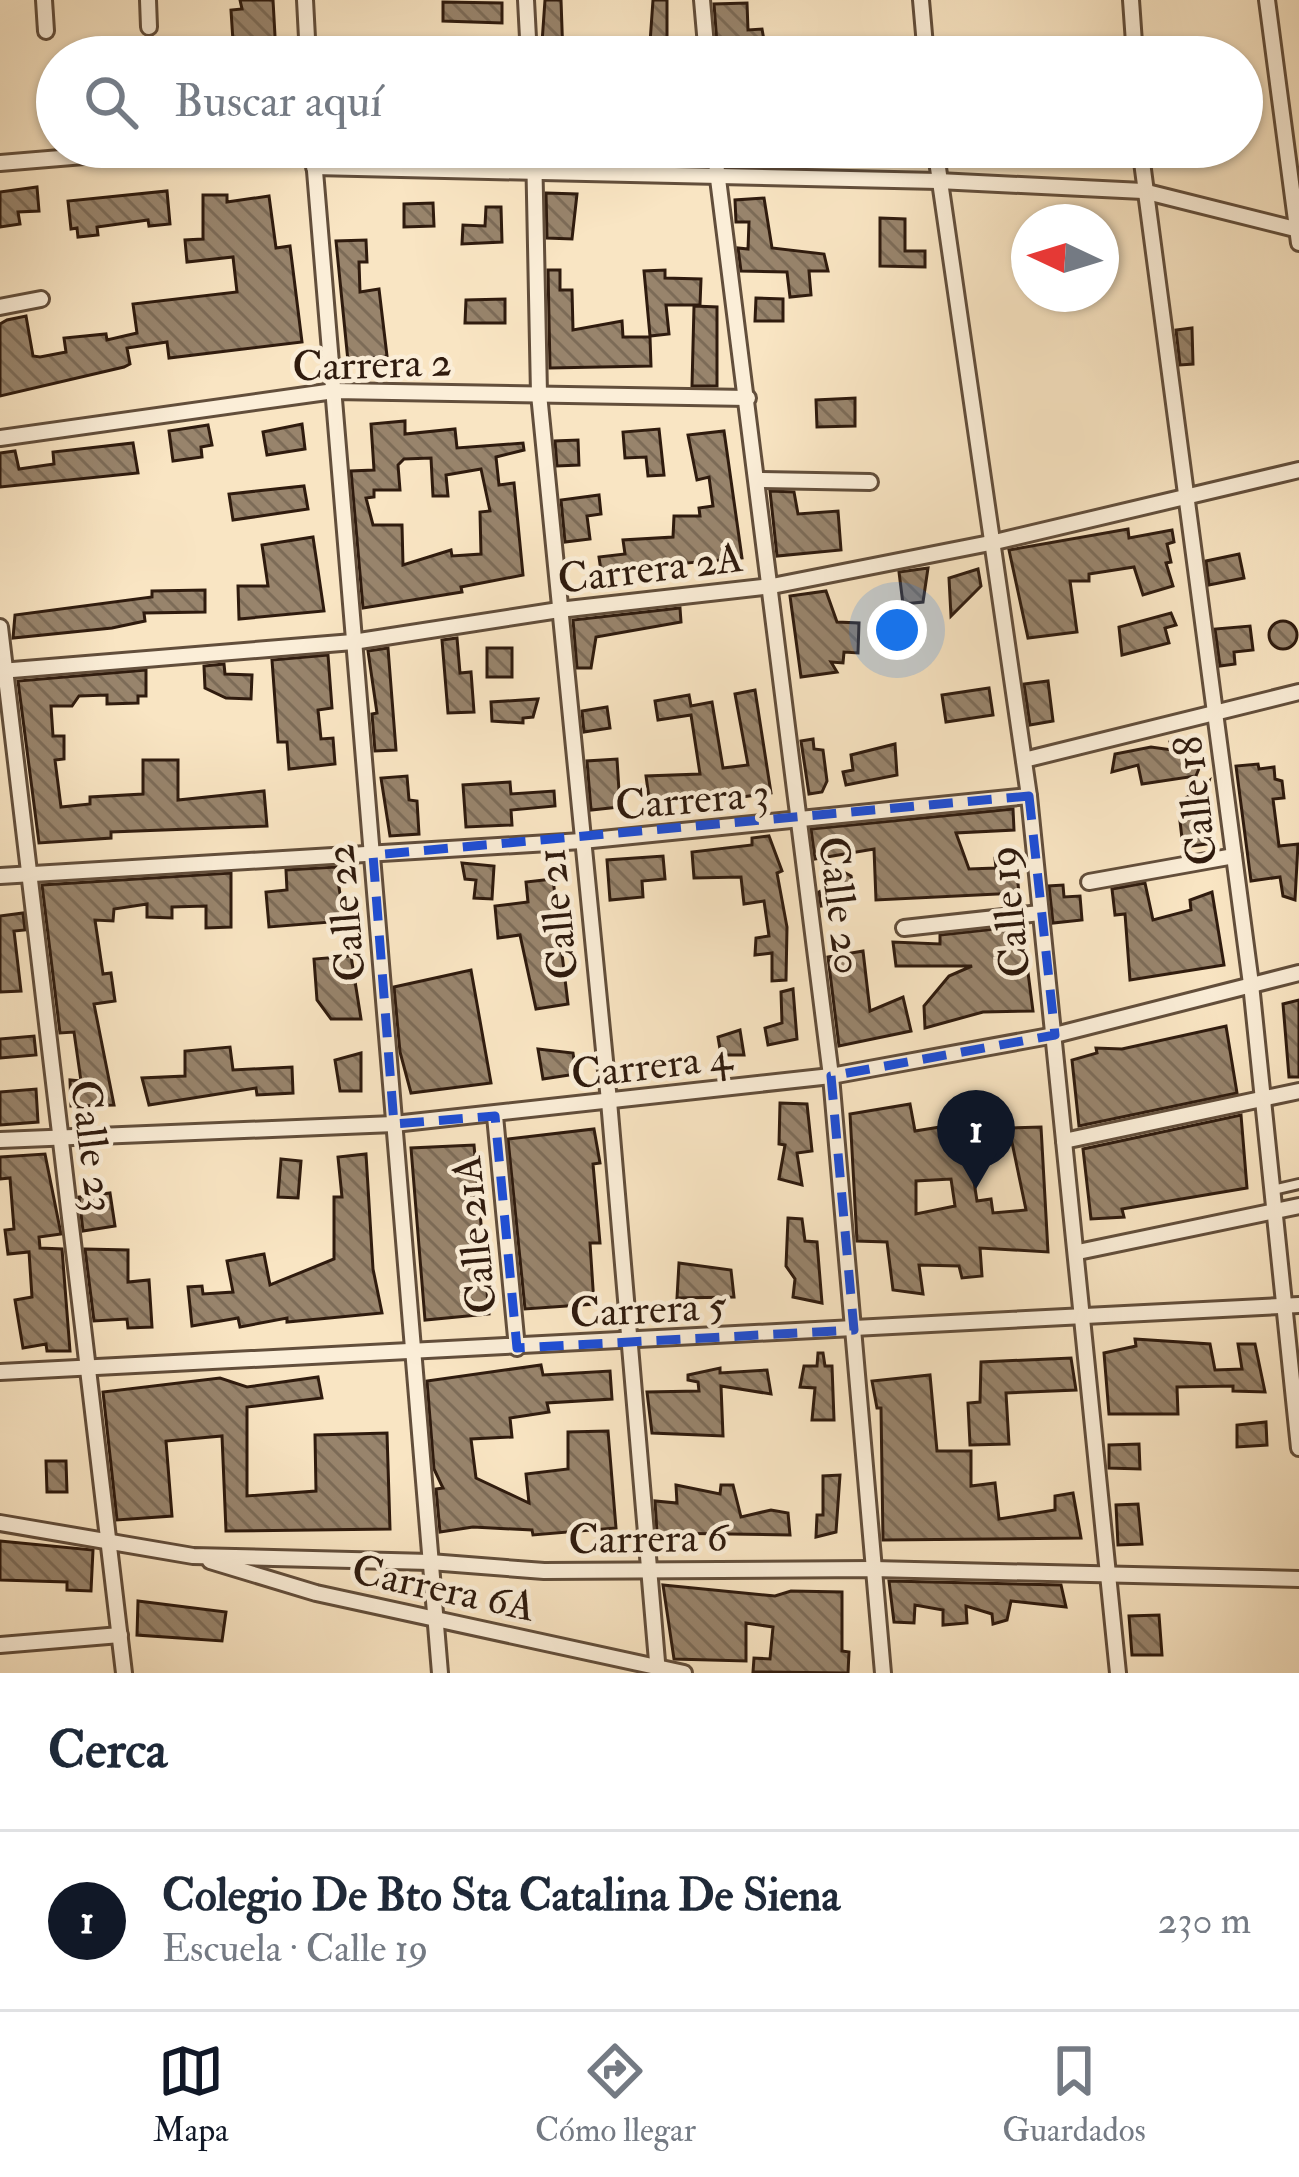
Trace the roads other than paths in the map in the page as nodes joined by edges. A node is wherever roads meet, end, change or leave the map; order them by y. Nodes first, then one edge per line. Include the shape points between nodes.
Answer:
1 (44, 0) edge
2 (148, 0) edge
3 (305, 0) edge
4 (526, 0) edge
5 (702, 0) edge
6 (921, 0) edge
7 (1131, 0) edge
8 (1267, 0) edge
9 (148, 27) dead end
10 (46, 31) dead end
11 (307, 36) edge
12 (528, 36) edge
13 (705, 36) edge
14 (924, 36) edge
15 (1134, 36) edge
16 (36, 160) edge
17 (0, 163) edge
18 (314, 168) edge
19 (369, 168) edge
20 (535, 168) edge
21 (716, 168) edge
22 (937, 168) edge
23 (1141, 168) edge
24 (535, 171) junction
25 (717, 180) junction
26 (938, 181) junction
27 (1143, 191) junction
28 (1298, 234) edge
29 (41, 299) dead end
30 (0, 307) edge
31 (334, 391) junction
32 (539, 394) junction
33 (748, 398) junction
34 (0, 438) edge
35 (1299, 470) edge
36 (758, 480) junction
37 (870, 482) dead end
38 (1187, 496) junction
39 (994, 542) junction
40 (772, 586) junction
41 (559, 610) junction
42 (0, 627) edge
43 (353, 642) junction
44 (3, 670) edge
45 (1299, 692) edge
46 (1216, 710) junction
47 (1024, 760) junction
48 (1029, 796) junction
49 (799, 821) junction
50 (581, 842) junction
51 (373, 855) junction
52 (1234, 856) junction
53 (26, 873) junction
54 (0, 876) edge
55 (1089, 882) dead end
56 (1040, 913) junction
57 (904, 928) dead end
58 (1299, 973) edge
59 (1251, 984) junction
60 (1054, 1035) junction
61 (831, 1076) junction
62 (1299, 1091) edge
63 (1261, 1100) junction
64 (609, 1101) junction
65 (495, 1116) junction
66 (394, 1124) junction
67 (60, 1137) junction
68 (0, 1140) edge
69 (1064, 1141) junction
70 (1299, 1184) edge
71 (1271, 1190) junction
72 (1299, 1206) edge
73 (1274, 1212) junction
74 (1078, 1252) junction
75 (1299, 1305) edge
76 (1282, 1306) junction
77 (1084, 1316) junction
78 (854, 1330) junction
79 (627, 1344) junction
80 (518, 1348) junction
81 (414, 1352) junction
82 (88, 1367) junction
83 (0, 1372) edge
84 (1299, 1448) edge
85 (0, 1523) edge
86 (106, 1544) junction
87 (193, 1556) junction
88 (430, 1562) junction
89 (648, 1569) junction
90 (874, 1569) junction
91 (1111, 1574) junction
92 (1299, 1579) edge
93 (436, 1619) junction
94 (120, 1635) junction
95 (0, 1646) edge
96 (658, 1670) edge
97 (124, 1673) edge
98 (440, 1673) edge
99 (684, 1673) edge
100 (883, 1673) edge
101 (1118, 1673) edge

1 - 10 street
2 - 9 street
3 - 11 street
4 - 12 street
5 - 13 street
6 - 14 street
7 - 15 street
8 - 28 street
16 - 17 street
18 - 31 street, Calle 22
19 - 24 street
20 - 24 street, Calle 21
21 - 25 street, Calle 20
22 - 26 street, Calle 19
23 - 27 street, Calle 18
24 - 25 street
24 - 32 street, Calle 21
25 - 26 street
25 - 33 street, Calle 20
26 - 27 street
26 - 39 street, Calle 19
27 - 28 street
27 - 38 street, Calle 18
29 - 30 street
31 - 32 street, Carrera 2
31 - 34 street, Carrera 2
31 - 43 street, Calle 22
32 - 33 street, Carrera 2
32 - 41 street, Calle 21
33 - 36 street, Calle 20
35 - 38 street, Carrera 2A
36 - 37 street
36 - 40 street, Calle 20
38 - 39 street, Carrera 2A
38 - 46 street, Calle 18
39 - 40 street, Carrera 2A
39 - 47 street, Calle 19
40 - 41 street, Carrera 2A
40 - 49 street, Calle 20
41 - 43 street, Carrera 2A
41 - 50 street, Calle 21
42 - 44 street, Calle 23
43 - 44 street, Carrera 2A
43 - 51 street, Calle 22
44 - 53 street, Calle 23
45 - 46 street
46 - 47 street
46 - 52 street, Calle 18
47 - 48 street, Calle 19
48 - 49 street, Carrera 3
48 - 56 street, Calle 19
49 - 50 street, Carrera 3
49 - 61 street, Calle 20
50 - 51 street, Carrera 3
50 - 64 street, Calle 21
51 - 53 street, Carrera 3
51 - 66 street, Calle 22
52 - 55 street
52 - 59 street, Calle 18
53 - 54 street, Carrera 3
53 - 67 street, Calle 23
56 - 57 street
56 - 60 street, Calle 19
58 - 59 street, Carrera 4
59 - 60 street, Carrera 4
59 - 63 street, Calle 18
60 - 61 street, Carrera 4
60 - 69 street, Calle 19
61 - 64 street, Carrera 4
61 - 78 street, Calle 20
62 - 63 street
63 - 69 street
63 - 71 street, Calle 18
64 - 65 street, Carrera 4
64 - 79 street, Calle 21
65 - 66 street, Carrera 4
65 - 80 street, Calle 21A
66 - 67 street, Carrera 4
66 - 81 street, Calle 22
67 - 68 street, Carrera 4
67 - 82 street, Calle 23
69 - 74 street, Calle 19
70 - 71 lane
71 - 73 street, Calle 18
72 - 73 street
73 - 74 street
73 - 76 street, Calle 18
74 - 77 street, Calle 19
75 - 76 street, Carrera 5
76 - 77 street, Carrera 5
76 - 84 street, Calle 18
77 - 78 street, Carrera 5
77 - 91 street, Calle 19
78 - 79 street, Carrera 5
78 - 90 street, Calle 20
79 - 80 street, Carrera 5
79 - 89 street, Calle 21
80 - 81 street, Carrera 5
81 - 82 street, Carrera 5
81 - 88 street, Calle 22
82 - 83 street, Carrera 5
82 - 86 street, Calle 23
85 - 86 street, Carrera 6
86 - 87 street, Carrera 6
86 - 94 street, Calle 23
87 - 88 street, Carrera 6
87 - 93 street, Carrera 6A
88 - 89 street, Carrera 6
88 - 93 street, Calle 22
89 - 90 street, Carrera 6
89 - 96 street, Calle 21
90 - 91 street, Carrera 6
90 - 100 street, Calle 20
91 - 92 street, Carrera 6
91 - 101 street, Calle 19
93 - 96 street, Carrera 6A
93 - 98 street, Calle 22
94 - 95 street
94 - 97 street, Calle 23
96 - 99 street, Carrera 6A

